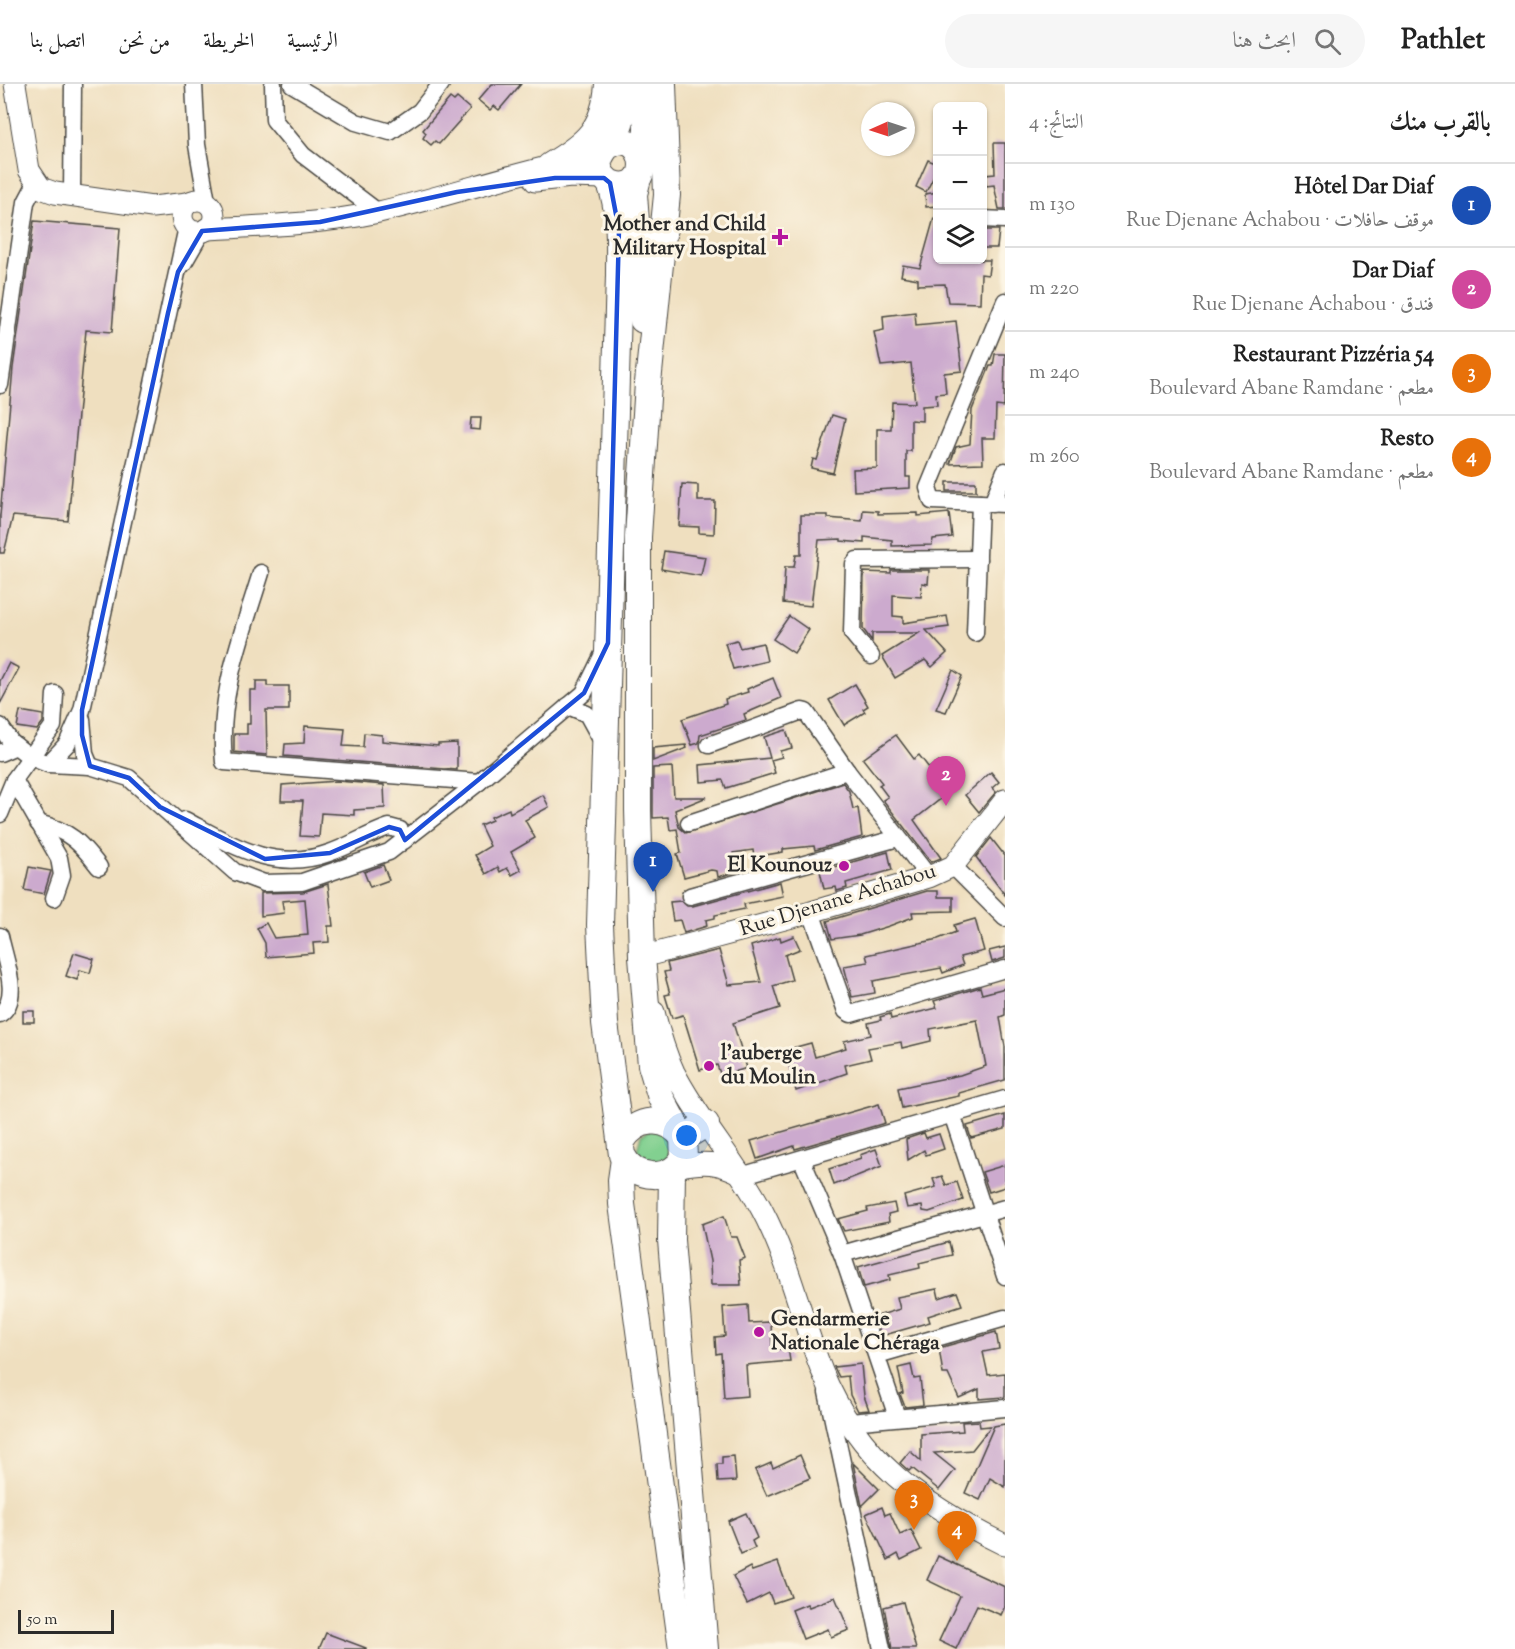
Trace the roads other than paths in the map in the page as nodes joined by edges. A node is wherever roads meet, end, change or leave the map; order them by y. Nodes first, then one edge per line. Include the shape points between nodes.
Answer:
1 (15, 84) edge
2 (73, 84) edge
3 (194, 84) edge
4 (273, 84) edge
5 (292, 84) edge
6 (441, 84) edge
7 (608, 84) edge
8 (624, 84) edge
9 (646, 84) edge
10 (663, 84) edge
11 (550, 166) junction
12 (605, 166) junction
13 (640, 171) junction
14 (36, 183) junction
15 (457, 192) junction
16 (72, 195) junction
17 (378, 212) junction
18 (197, 215) junction
19 (987, 219) edge
20 (1005, 220) edge
21 (1005, 300) edge
22 (648, 383) junction
23 (0, 385) edge
24 (1005, 471) edge
25 (992, 504) edge
26 (978, 559) junction
27 (261, 573) dead end
28 (975, 633) dead end
29 (608, 643) junction
30 (871, 656) dead end
31 (55, 694) dead end
32 (568, 706) junction
33 (82, 710) junction
34 (0, 726) edge
35 (709, 745) dead end
36 (16, 746) junction
37 (604, 746) junction
38 (0, 753) edge
39 (30, 757) junction
40 (48, 764) junction
41 (90, 766) junction
42 (847, 771) junction
43 (14, 780) junction
44 (479, 782) junction
45 (1005, 800) edge
46 (160, 807) junction
47 (0, 814) edge
48 (38, 823) junction
49 (689, 823) dead end
50 (898, 838) junction
51 (405, 840) junction
52 (953, 866) junction
53 (99, 867) dead end
54 (929, 877) junction
55 (690, 896) dead end
56 (54, 898) dead end
57 (811, 912) junction
58 (1005, 918) edge
59 (0, 936) edge
60 (642, 963) junction
61 (1005, 969) edge
62 (0, 1014) edge
63 (1005, 1099) edge
64 (952, 1114) junction
65 (706, 1124) junction
66 (681, 1135) junction
67 (623, 1150) junction
68 (802, 1160) junction
69 (676, 1169) junction
70 (744, 1175) junction
71 (1005, 1208) edge
72 (986, 1214) junction
73 (842, 1254) junction
74 (1005, 1276) edge
75 (1005, 1318) edge
76 (878, 1355) junction
77 (822, 1371) junction
78 (1005, 1408) edge
79 (897, 1417) junction
80 (850, 1422) junction
81 (1005, 1545) edge
82 (682, 1649) edge
83 (705, 1649) edge
84 (882, 1649) edge

1 - 14 main road via 28,170
2 - 16 street
3 - 18 street
4 - 17 street via 274,120 303,155
5 - 6 street via 356,122 390,132 420,111
7 - 11 highway via 601,123 577,150
8 - 12 highway via 623,116
9 - 13 highway via 647,129
10 - 22 highway via 667,195
11 - 12 main road
11 - 15 main road
12 - 13 highway via 625,186
12 - 13 highway via 610,144 625,142 638,150
12 - 15 main road via 555,178
12 - 29 highway via 616,199 620,275
13 - 22 highway via 635,207
14 - 16 main road via 48,191
14 - 23 street via 26,202
15 - 17 main road
16 - 18 main road
17 - 18 main road via 274,225 230,216
18 - 33 street via 178,272 151,385
19 - 20 street
21 - 25 street via 928,488 932,501
22 - 60 highway via 638,537 636,714
24 - 25 street
25 - 26 street
26 - 28 street
26 - 30 street via 857,560 852,633
27 - 44 street via 228,683 224,762
29 - 32 street via 584,693
29 - 37 highway
31 - 39 street via 53,726
32 - 37 street via 587,714
32 - 44 street
33 - 40 street via 67,744
33 - 41 street via 84,754
34 - 36 street
35 - 42 street via 802,711
36 - 38 street
36 - 39 street
37 - 67 highway via 601,982
39 - 40 street
39 - 43 street
40 - 41 street
41 - 46 street via 129,778
42 - 49 street
42 - 50 street
43 - 47 street
43 - 48 street
44 - 51 street
45 - 52 main road, Rue Djenane Achabou
46 - 51 street via 265,859 309,858 330,853 389,827 400,830
46 - 51 street via 235,872 264,883 302,882 389,852
48 - 53 street via 71,835
48 - 56 street via 62,865
50 - 54 street
50 - 55 street
52 - 54 main road, Rue Djenane Achabou
52 - 58 street
54 - 57 main road, Rue Djenane Achabou
57 - 60 main road, Rue Djenane Achabou
57 - 61 street via 846,1011 851,1014
59 - 62 street via 11,989 9,1005
60 - 65 main road via 673,1070
60 - 66 highway via 651,1065 661,1098
63 - 64 street
64 - 68 street
64 - 72 street
65 - 66 highway
65 - 70 main road
66 - 67 highway via 671,1125 651,1121 632,1128
66 - 69 highway via 685,1148
67 - 69 highway via 646,1175
67 - 82 highway via 622,1204
68 - 70 street
68 - 73 street
69 - 70 main road via 698,1162 721,1163
69 - 83 highway via 670,1207 672,1251
70 - 77 main road via 767,1219
71 - 72 street
72 - 73 street
72 - 74 street
73 - 76 street
75 - 76 street
76 - 79 street
77 - 80 main road
77 - 84 street
78 - 79 street
79 - 80 street
80 - 81 main road via 900,1483 936,1509

